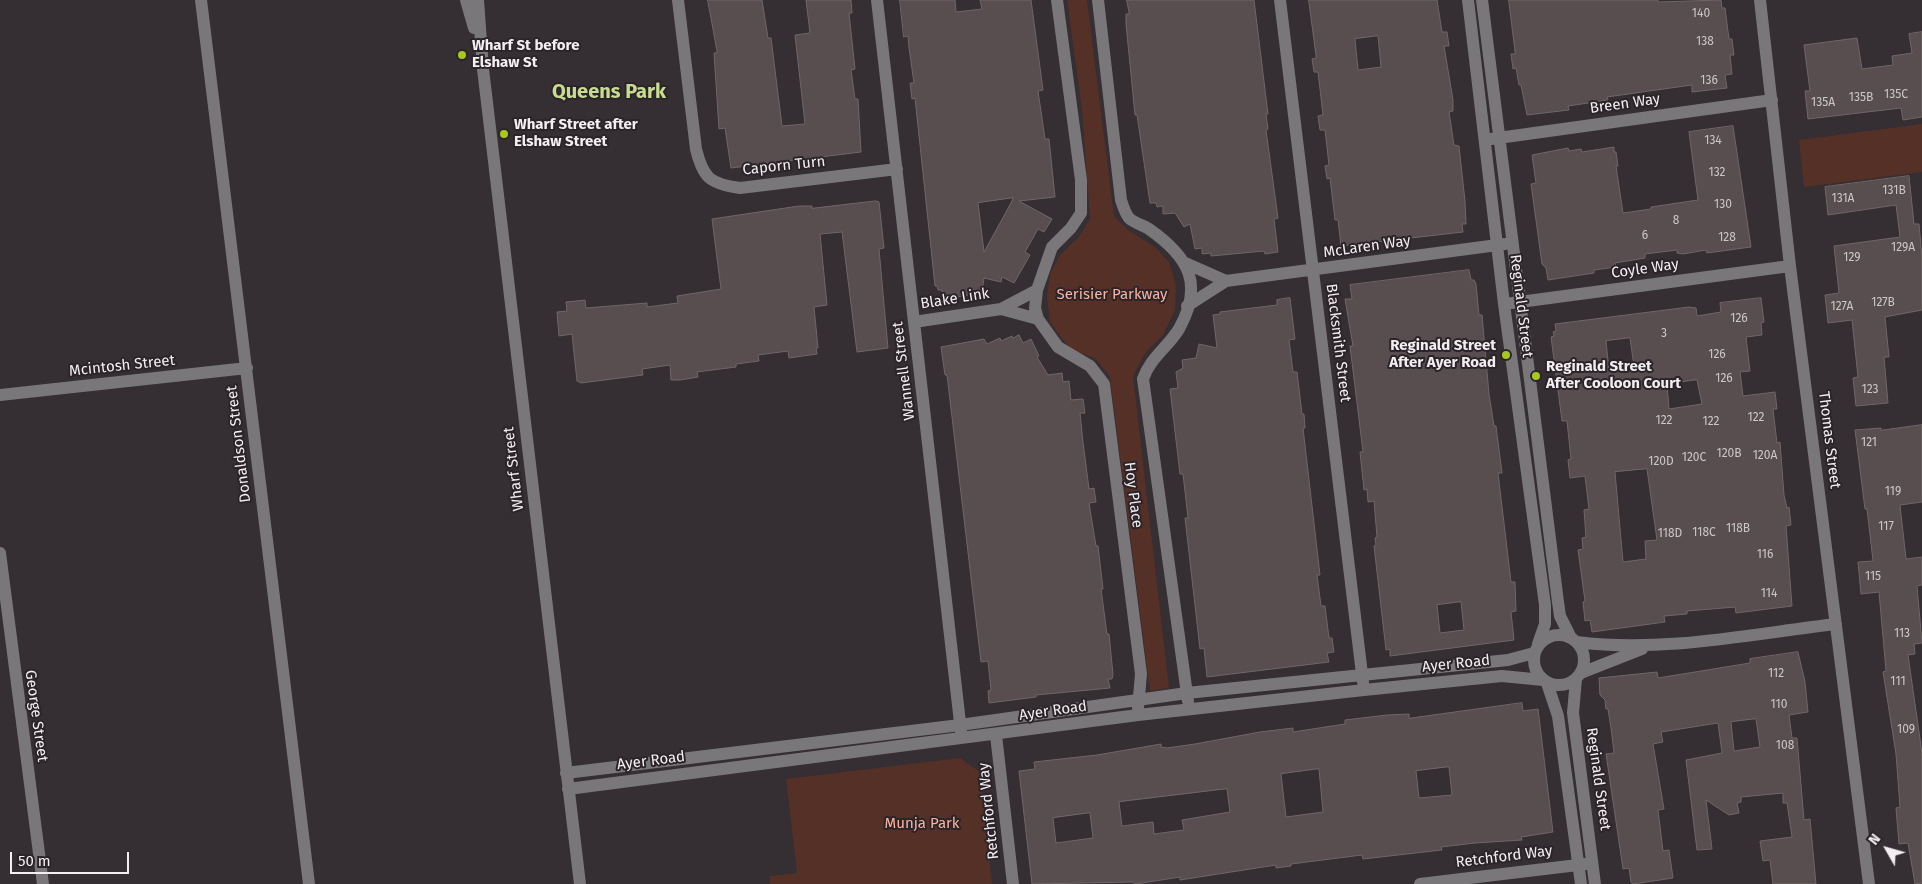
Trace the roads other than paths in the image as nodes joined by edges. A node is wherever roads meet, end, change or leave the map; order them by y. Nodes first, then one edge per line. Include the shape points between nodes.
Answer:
1 (202, 0) edge
2 (466, 0) edge
3 (478, 0) edge
4 (678, 0) edge
5 (876, 0) edge
6 (1057, 0) edge
7 (1098, 0) edge
8 (1280, 0) edge
9 (1468, 0) edge
10 (1482, 0) edge
11 (1760, 0) edge
12 (481, 50) junction
13 (1772, 100) junction
14 (1498, 138) junction
15 (1484, 140) junction
16 (897, 169) junction
17 (1513, 243) junction
18 (1498, 246) junction
19 (1183, 262) junction
20 (1790, 266) junction
21 (1312, 271) junction
22 (1226, 281) junction
23 (1037, 290) junction
24 (1519, 302) junction
25 (1504, 304) junction
26 (1187, 306) junction
27 (1001, 309) junction
28 (1037, 313) junction
29 (914, 322) junction
30 (247, 368) junction
31 (0, 396) edge
32 (0, 553) edge
33 (1836, 624) junction
34 (1574, 640) junction
35 (1652, 646) junction
36 (1536, 649) junction
37 (6, 665) edge
38 (1363, 675) junction
39 (1579, 676) junction
40 (1545, 681) junction
41 (1364, 690) junction
42 (1187, 693) junction
43 (1137, 700) junction
44 (1190, 710) junction
45 (1138, 716) junction
46 (960, 724) junction
47 (996, 735) junction
48 (962, 739) junction
49 (566, 773) junction
50 (568, 789) junction
51 (1593, 863) junction
52 (1578, 864) junction
53 (43, 884) edge
54 (309, 884) edge
55 (580, 884) edge
56 (1013, 884) edge
57 (1420, 884) edge
58 (1581, 884) edge
59 (1595, 884) edge
60 (1869, 884) edge

1 - 30 street, Donaldson Street
2 - 12 street, Wharf Street
3 - 12 street, Wharf Street
4 - 16 street, Caporn Turn via 696,149 709,179 724,186 740,188
5 - 16 street, Wannell Street
6 - 23 street via 1081,180 1080,213 1052,248
7 - 19 street via 1121,200 1129,218 1150,230
8 - 21 street, Blacksmith Street
9 - 15 street, Reginald Street
10 - 14 street, Reginald Street
11 - 13 street, Thomas Street
12 - 49 street, Wharf Street
13 - 14 street, Breen Way
13 - 20 street, Thomas Street
14 - 15 street, Breen Way
14 - 17 street, Reginald Street
15 - 18 street, Reginald Street
16 - 29 street, Wannell Street
17 - 18 street, McLaren Way
17 - 24 street, Reginald Street
18 - 21 street, McLaren Way
18 - 25 street, Reginald Street
19 - 22 street
19 - 26 street via 1189,270 1193,287
20 - 24 street, Coyle Way
20 - 33 street, Thomas Street
21 - 22 street, McLaren Way
21 - 38 street, Blacksmith Street
22 - 26 street, McLaren Way
23 - 27 street, Blake Link
23 - 28 street
24 - 25 street, Coyle Way
24 - 34 street, Reginald Street via 1560,616
25 - 36 street, Reginald Street via 1544,605 1545,624
26 - 42 street via 1179,329 1147,366 1143,378
27 - 28 street, Blake Link
27 - 29 street, Blake Link
28 - 43 street, Hoy Place via 1058,347 1090,366 1104,384 1141,674
29 - 46 street, Wannell Street
30 - 31 street, Mcintosh Street
30 - 54 street, Donaldson Street
32 - 37 street, George Street
33 - 35 street
33 - 60 street, Thomas Street
34 - 35 street via 1602,646
34 - 36 street via 1564,635 1550,636
34 - 39 street via 1584,657
35 - 39 street
36 - 38 street, Ayer Road via 1508,660
36 - 40 street via 1534,668
37 - 53 street, George Street
38 - 41 street, Blacksmith Street
38 - 42 street, Ayer Road
39 - 40 street via 1560,686
39 - 51 street, Reginald Street via 1573,713
40 - 41 street, Ayer Road via 1502,676
40 - 52 street, Reginald Street via 1558,716
41 - 44 street, Ayer Road
42 - 43 street, Ayer Road
42 - 44 street
43 - 45 street, Hoy Place
43 - 46 street, Ayer Road
44 - 45 street, Ayer Road
45 - 47 street, Ayer Road
46 - 48 street, Wannell Street
46 - 49 street, Ayer Road
47 - 48 street, Ayer Road
47 - 56 street, Retchford Way
48 - 50 street, Ayer Road
49 - 50 street, Wharf Street
50 - 55 street, Wharf Street
51 - 52 street, Retchford Way
51 - 59 street, Reginald Street
52 - 57 street, Retchford Way
52 - 58 street, Reginald Street

